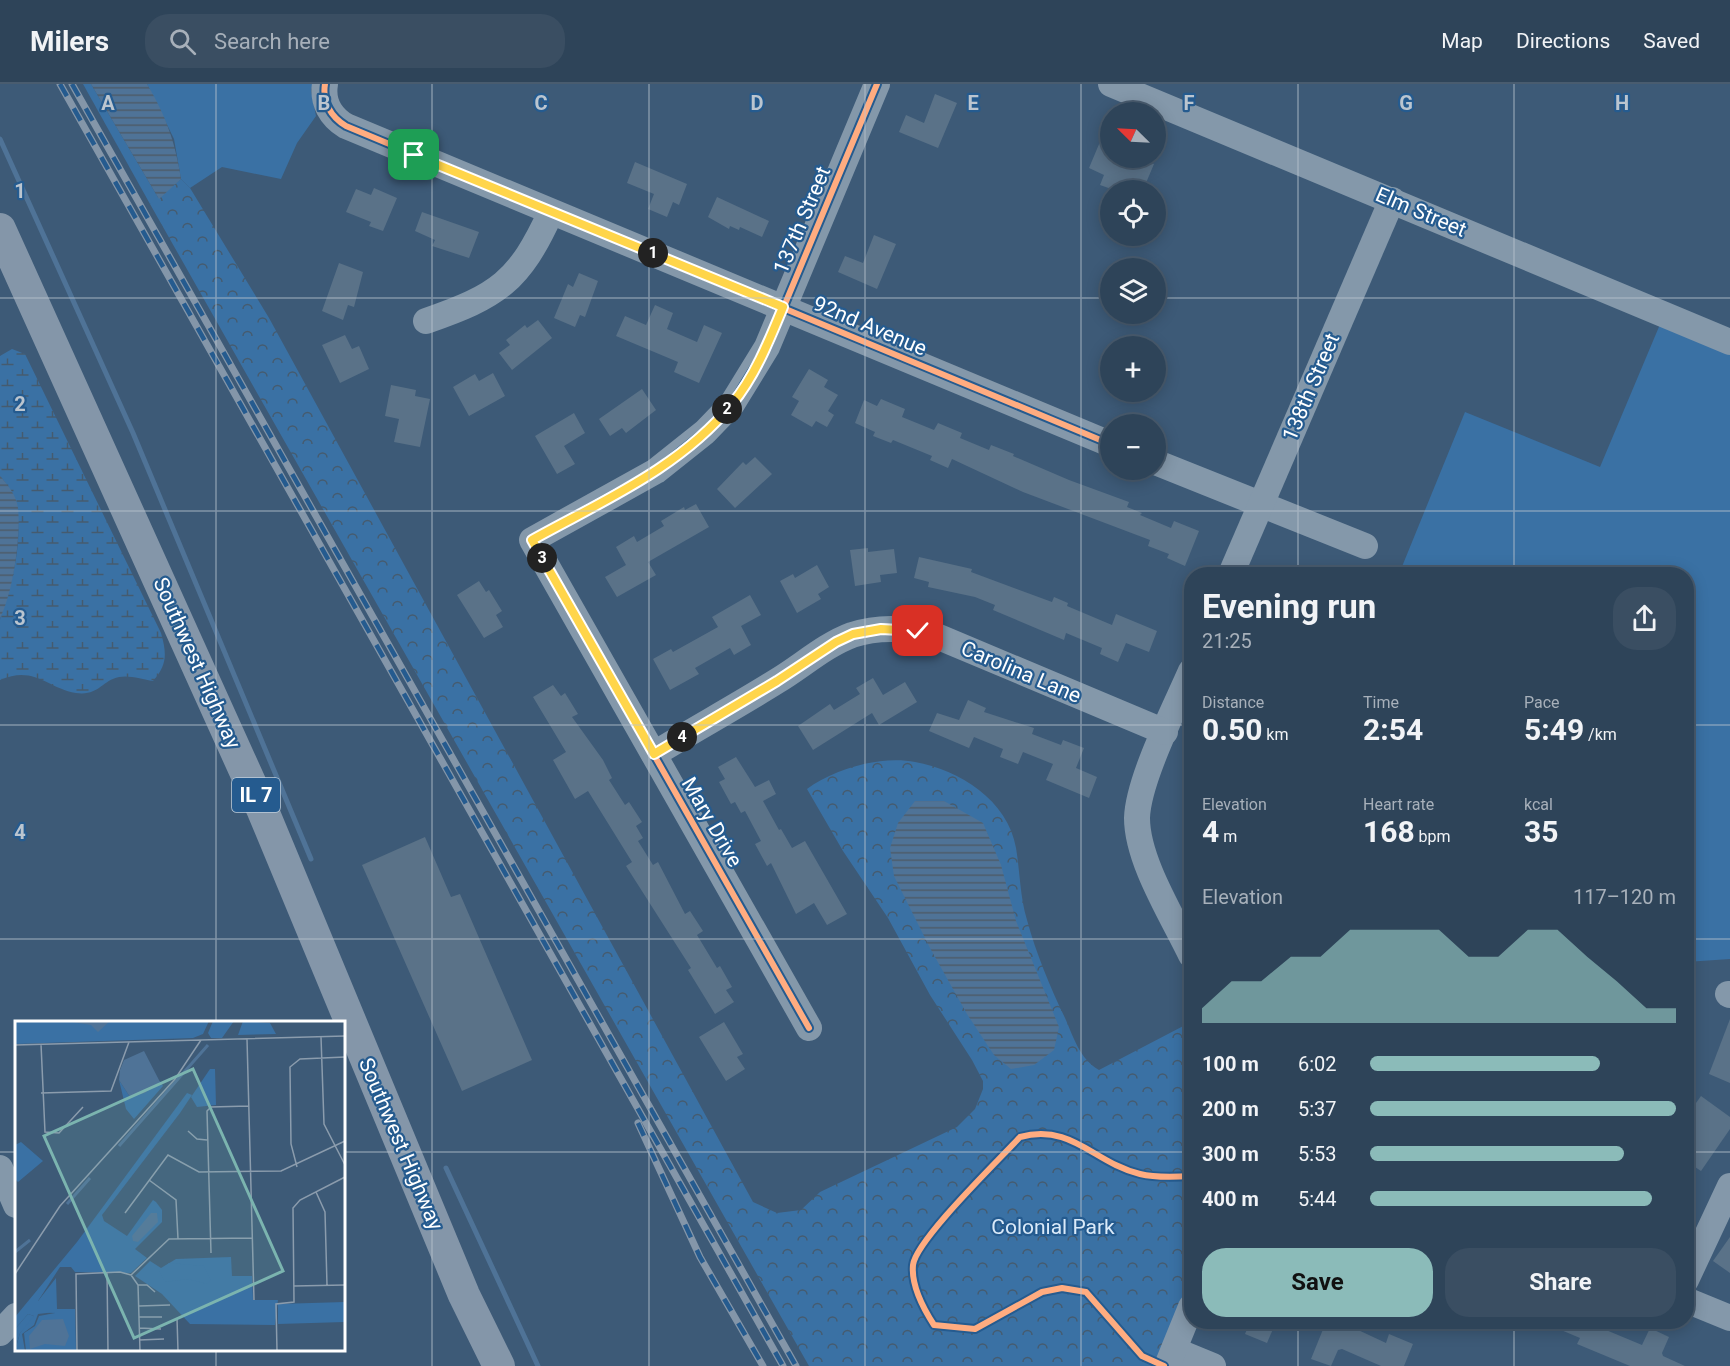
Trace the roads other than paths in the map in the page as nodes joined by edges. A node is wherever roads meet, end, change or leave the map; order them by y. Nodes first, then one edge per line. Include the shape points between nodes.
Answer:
1 (877, 84) edge
2 (1111, 84) edge
3 (326, 94) edge
4 (1392, 200) junction
5 (551, 212) junction
6 (0, 229) edge
7 (783, 307) junction
8 (426, 321) dead end
9 (1730, 342) edge
10 (1100, 440) edge
11 (1166, 467) edge
12 (1260, 506) junction
13 (532, 540) joint
14 (1365, 546) dead end
15 (1234, 567) edge
16 (1184, 687) edge
17 (1165, 732) junction
18 (654, 754) junction
19 (1184, 940) edge
20 (809, 1028) dead end
21 (0, 1168) edge
22 (1730, 1186) edge
23 (15, 1203) edge
24 (1694, 1263) edge
25 (1694, 1303) edge
26 (15, 1317) edge
27 (1730, 1318) edge
28 (1184, 1324) edge
29 (0, 1333) edge
30 (1170, 1358) edge
31 (499, 1366) edge
32 (1213, 1366) edge

1 - 7 street, 137th Street
2 - 4 street, Elm Street
3 - 5 street, 92nd Avenue via 339,122 346,126
4 - 9 street, Elm Street
4 - 12 street, 138th Street
5 - 7 street, 92nd Avenue
5 - 8 street via 534,249 506,283 477,302
6 - 31 main road, Southwest Highway / IL 7 via 263,811 464,1295
7 - 10 street, 92nd Avenue
7 - 13 street, 137th Street via 752,376 705,432 656,471
11 - 12 street
12 - 14 street
12 - 15 street, 138th Street
13 - 18 street, Mary Drive
16 - 17 street
17 - 18 street, Carolina Lane via 934,635 881,629 836,642
17 - 19 street via 1139,798 1137,819 1146,861
18 - 20 street, Mary Drive
21 - 23 street
22 - 24 street
25 - 27 street
26 - 29 street
28 - 30 street
30 - 32 street

